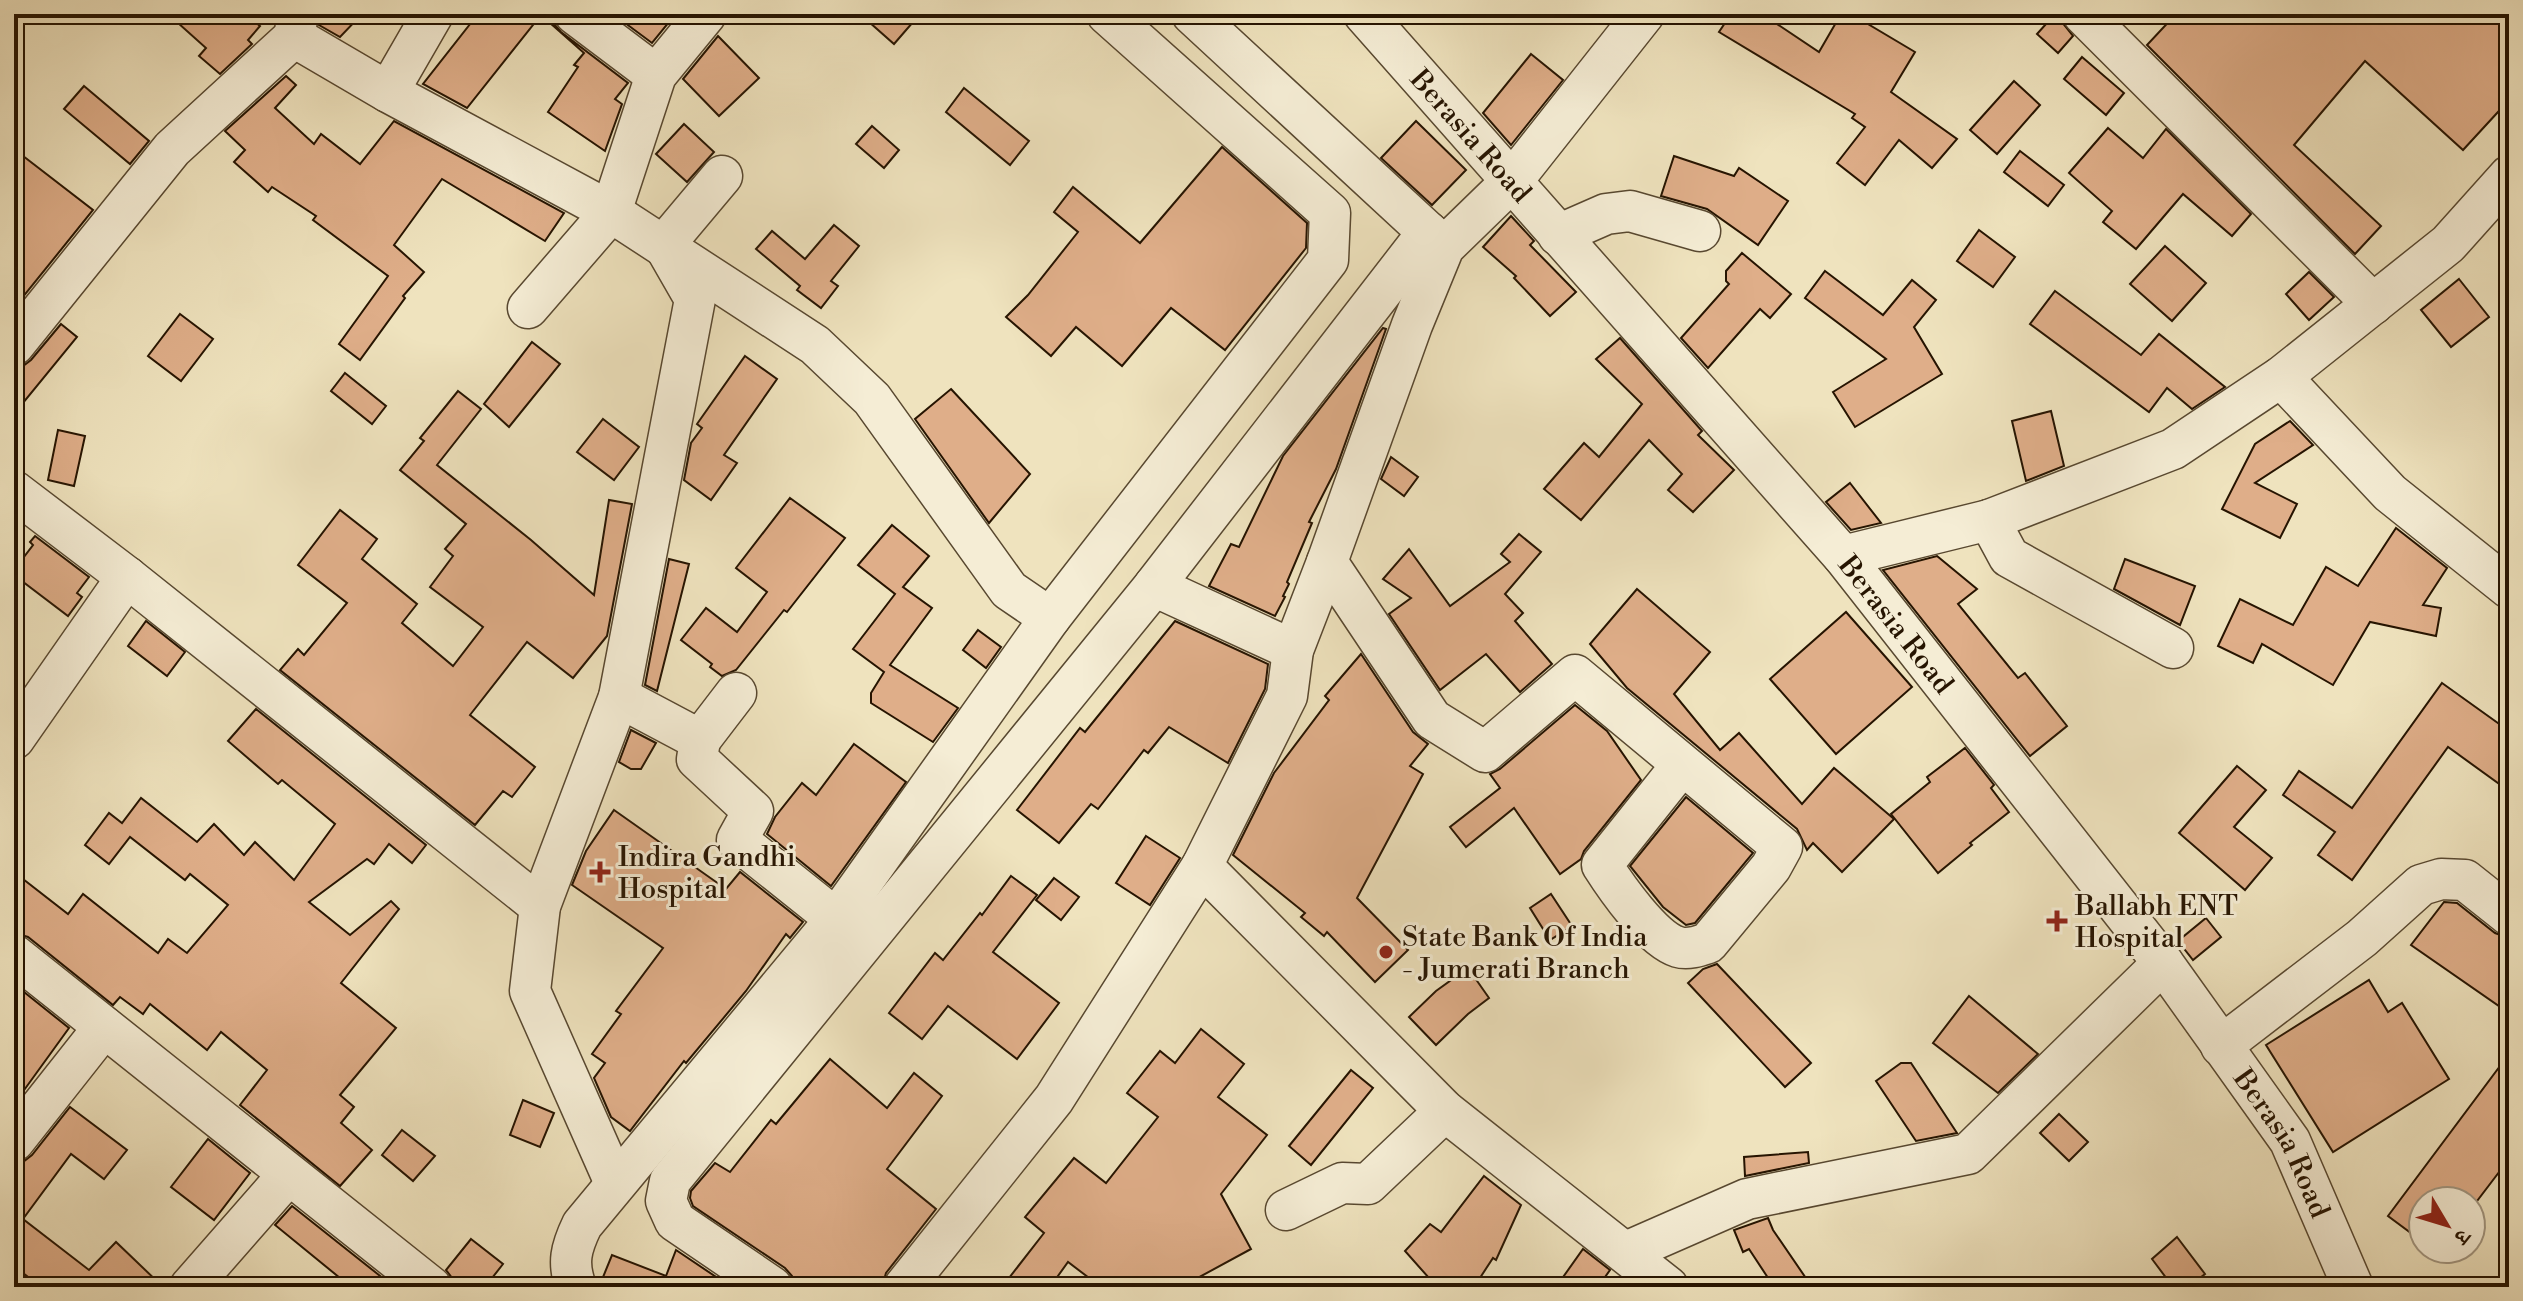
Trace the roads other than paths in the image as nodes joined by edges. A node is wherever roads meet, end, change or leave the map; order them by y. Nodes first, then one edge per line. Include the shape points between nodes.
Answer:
1 (433, 14) edge
2 (575, 14) edge
3 (706, 14) edge
4 (1107, 14) edge
5 (1192, 14) edge
6 (1364, 14) edge
7 (1644, 14) edge
8 (2083, 14) edge
9 (296, 26) edge
10 (656, 75) junction
11 (388, 92) junction
12 (722, 176) dead end
13 (2509, 176) edge
14 (1512, 181) junction
15 (611, 212) junction
16 (1700, 231) dead end
17 (1558, 235) junction
18 (1436, 240) junction
19 (664, 245) junction
20 (2373, 304) junction
21 (528, 308) dead end
22 (14, 345) edge
23 (2281, 377) junction
24 (14, 491) edge
25 (1989, 520) junction
26 (1843, 556) junction
27 (1327, 562) junction
28 (127, 577) junction
29 (1154, 586) junction
30 (2509, 588) edge
31 (1050, 618) junction
32 (2173, 648) dead end
33 (1293, 650) junction
34 (736, 693) dead end
35 (619, 697) junction
36 (14, 739) edge
37 (700, 740) junction
38 (1681, 766) junction
39 (1202, 866) junction
40 (540, 906) junction
41 (2509, 915) edge
42 (836, 919) junction
43 (14, 955) edge
44 (2163, 963) junction
45 (104, 1027) junction
46 (2221, 1046) junction
47 (1445, 1111) junction
48 (14, 1141) edge
49 (288, 1175) junction
50 (615, 1183) junction
51 (1286, 1210) dead end
52 (1626, 1252) junction
53 (190, 1287) edge
54 (431, 1287) edge
55 (576, 1287) edge
56 (772, 1287) edge
57 (904, 1287) edge
58 (1668, 1287) edge
59 (2353, 1287) edge

1 - 11 street
2 - 10 street
3 - 10 street
4 - 31 street via 1330,213 1328,260
5 - 18 street
6 - 14 street, Berasia Road
7 - 14 street
8 - 20 street
9 - 11 street
9 - 22 street via 172,149
10 - 15 street
11 - 15 street
12 - 19 street
13 - 20 street via 2448,244
14 - 17 street, Berasia Road
14 - 18 street
15 - 19 street
15 - 21 street
16 - 17 street via 1630,211 1606,214
17 - 26 street, Berasia Road
18 - 27 street via 1412,325
18 - 29 street
19 - 31 street via 815,345 872,399 1009,590
19 - 35 street via 695,299
20 - 23 street
23 - 25 street via 2173,449
23 - 30 street via 2390,493
24 - 28 street
25 - 26 street
25 - 32 street via 2009,557
26 - 44 street, Berasia Road
27 - 33 street
27 - 38 street via 1432,719 1485,752 1575,675
28 - 36 street
28 - 40 street
29 - 33 street
29 - 56 street via 670,1181 666,1201 675,1221
31 - 42 street
33 - 39 street via 1287,696
34 - 37 street
35 - 37 street
35 - 40 street
37 - 42 street via 697,759 753,811 737,840
38 - 38 street via 1782,847 1708,943 1694,948 1677,947 1651,927 1621,896 1602,865
39 - 47 street
39 - 57 street via 1054,1099
40 - 50 street via 530,991
41 - 46 street via 2465,880 2421,885 2362,938
42 - 50 street
43 - 45 street
44 - 46 street, Berasia Road
44 - 52 street via 1968,1154 1747,1199
45 - 48 street
45 - 49 street
46 - 59 street, Berasia Road via 2290,1141
47 - 51 street via 1368,1184 1342,1183
47 - 52 street
49 - 53 street
49 - 54 street
50 - 55 street via 571,1248
52 - 58 street

